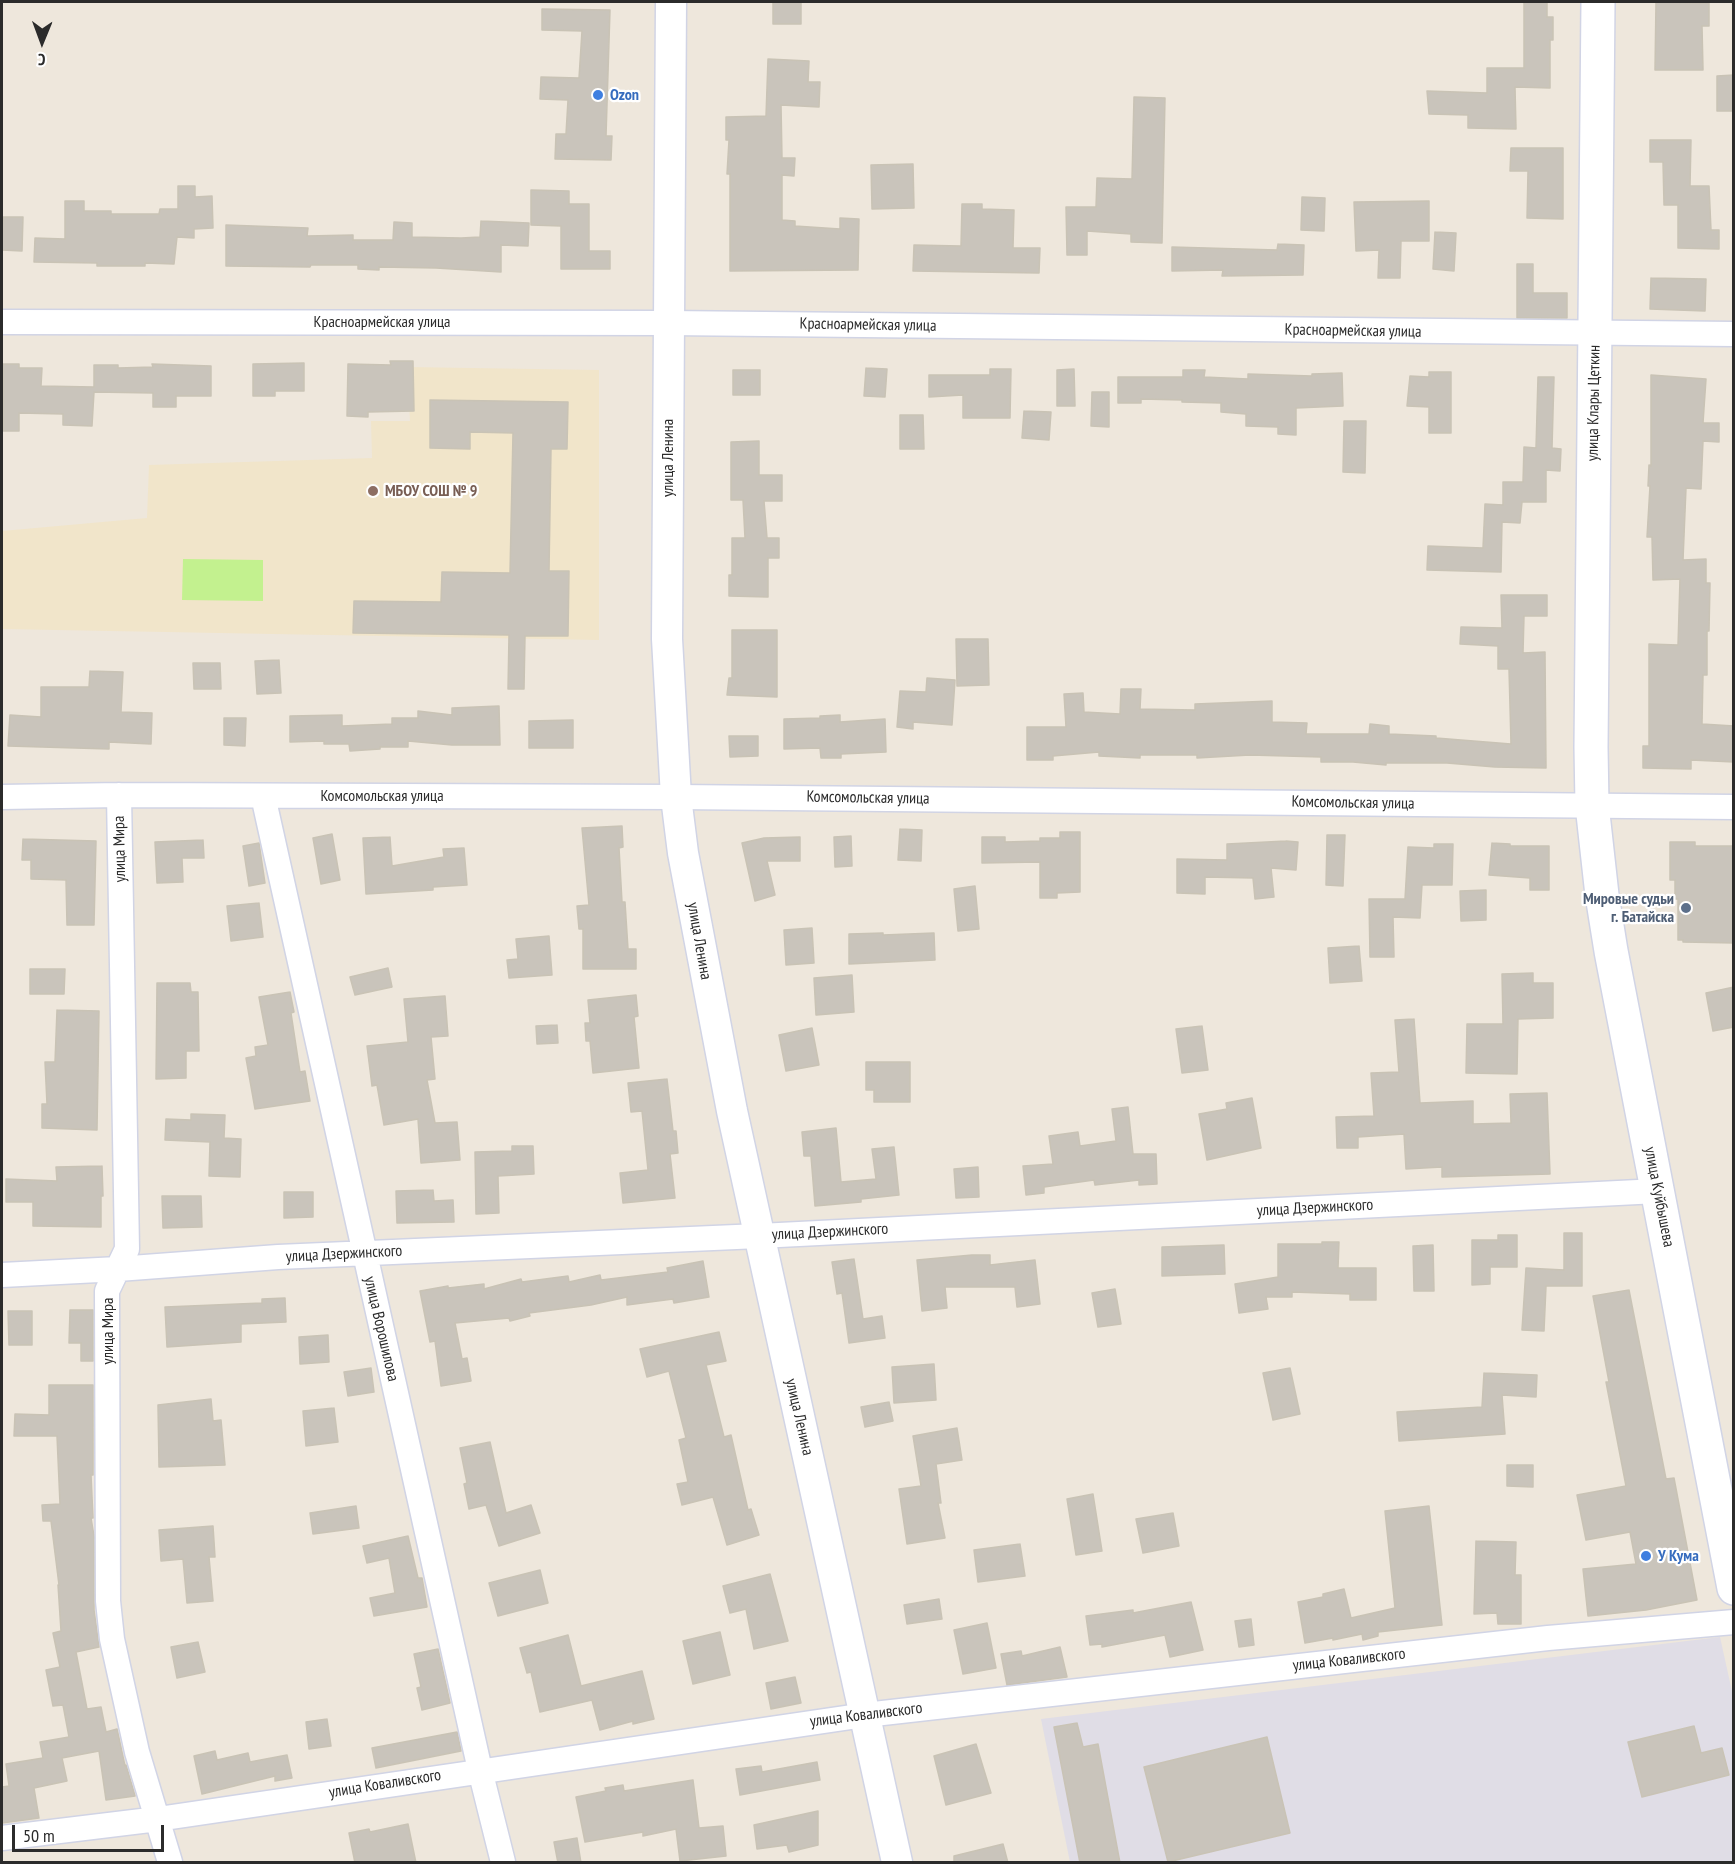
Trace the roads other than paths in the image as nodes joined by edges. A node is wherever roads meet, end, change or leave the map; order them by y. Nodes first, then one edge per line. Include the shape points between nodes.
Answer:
1 (671, 2) edge
2 (1598, 2) edge
3 (2, 322) edge
4 (668, 322) junction
5 (1595, 333) junction
6 (1734, 334) edge
7 (119, 795) junction
8 (262, 795) junction
9 (2, 797) edge
10 (676, 797) junction
11 (1592, 805) junction
12 (1734, 807) edge
13 (1658, 1191) junction
14 (759, 1236) junction
15 (364, 1253) junction
16 (118, 1269) junction
17 (2, 1275) edge
18 (1734, 1588) edge
19 (1734, 1622) edge
20 (865, 1714) junction
21 (480, 1770) junction
22 (158, 1818) junction
23 (2, 1838) edge
24 (170, 1863) edge
25 (503, 1863) edge
26 (897, 1863) edge

1 - 4 street, улица Ленина
2 - 5 main road, улица Клары Цеткин
3 - 4 street, Красноармейская улица
4 - 5 street, Красноармейская улица
4 - 10 street, улица Ленина via 667,639
5 - 6 street, Красноармейская улица
5 - 11 main road, улица Клары Цеткин
7 - 8 street, Комсомольская улица
7 - 9 street, Комсомольская улица
7 - 16 street, улица Мира via 127,1249
8 - 10 street, Комсомольская улица
8 - 15 street, улица Ворошилова
10 - 11 street, Комсомольская улица
10 - 14 street, улица Ленина via 708,990
11 - 12 street, Комсомольская улица
11 - 13 main road, улица Куйбышева via 1611,951
13 - 14 street, улица Дзержинского
13 - 18 main road, улица Куйбышева
14 - 15 street, улица Дзержинского
14 - 20 street, улица Ленина
15 - 16 street, улица Дзержинского
15 - 21 street, улица Ворошилова
16 - 17 street, улица Дзержинского
16 - 22 street, улица Мира via 107,1291 108,1601 112,1639 137,1752
19 - 20 street, улица Коваливского via 1548,1638
20 - 21 street, улица Коваливского
20 - 26 street, улица Ленина
21 - 22 street, улица Коваливского
21 - 25 street, улица Ворошилова
22 - 23 street, улица Коваливского
22 - 24 street, улица Мира

